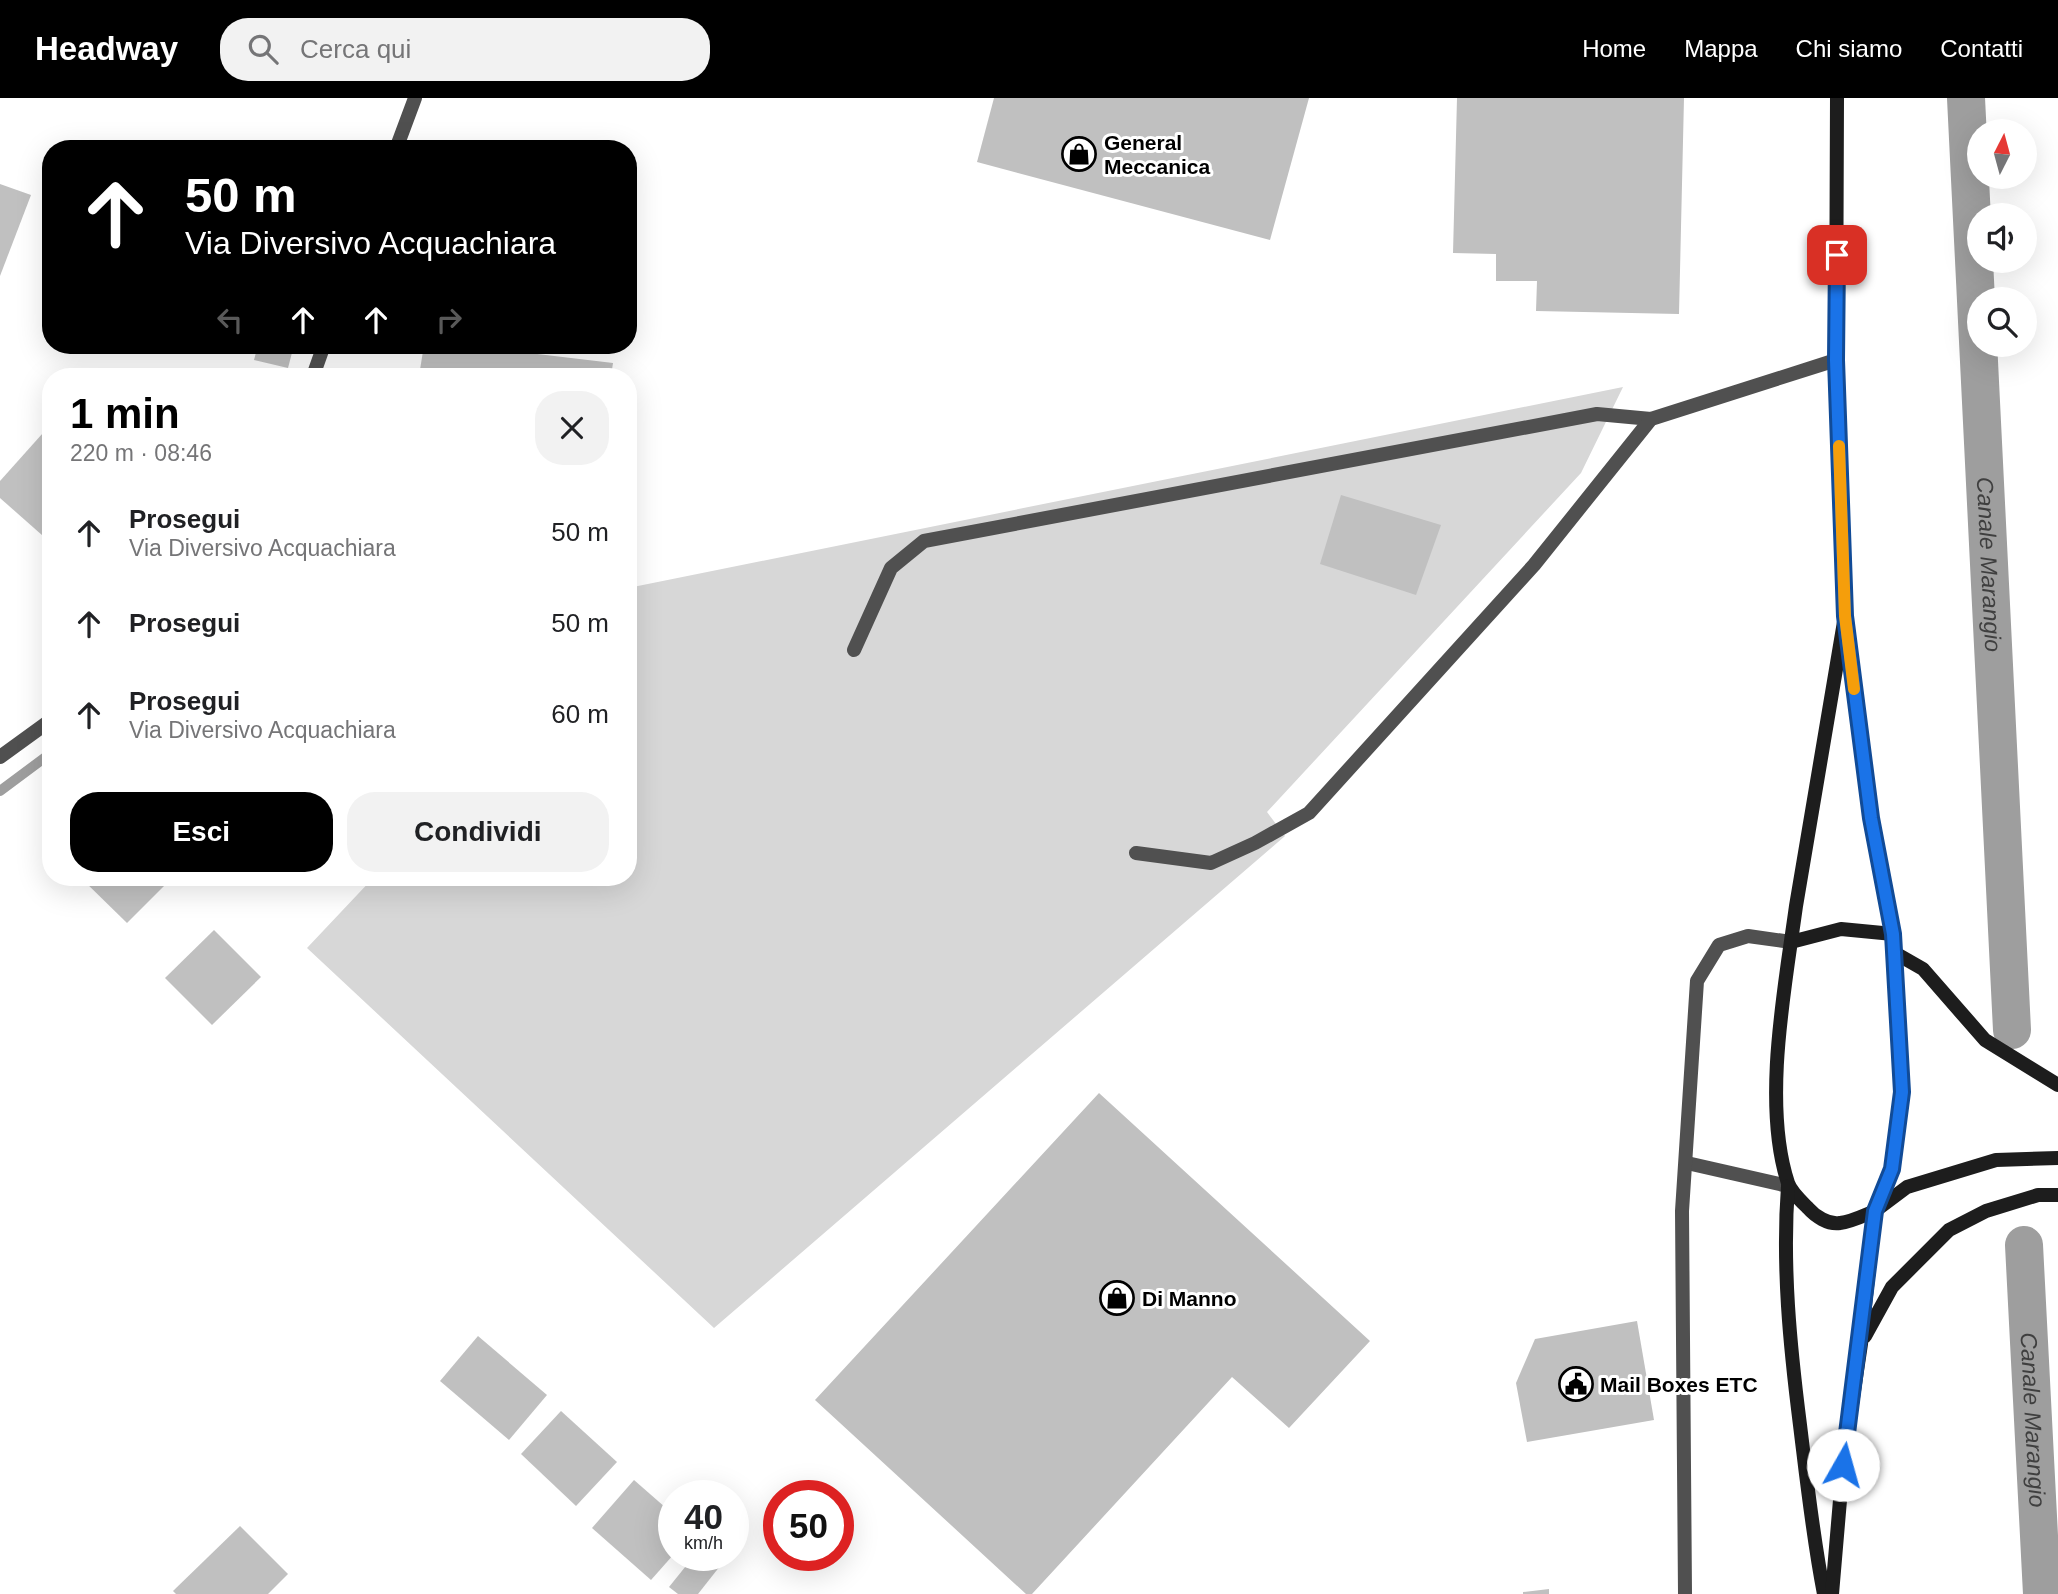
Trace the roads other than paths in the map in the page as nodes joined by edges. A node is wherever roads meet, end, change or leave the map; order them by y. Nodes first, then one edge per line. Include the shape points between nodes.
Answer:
1 (415, 98) edge
2 (1837, 98) edge
3 (400, 140) edge
4 (1836, 360) junction
5 (1651, 419) junction
6 (1845, 616) junction
7 (854, 650) dead end
8 (42, 727) edge
9 (0, 757) edge
10 (1136, 853) dead end
11 (1893, 934) junction
12 (1791, 942) junction
13 (1895, 953) junction
14 (2058, 1085) edge
15 (2058, 1158) edge
16 (1687, 1163) junction
17 (1788, 1186) junction
18 (2058, 1195) edge
19 (1875, 1211) junction
20 (1861, 1344) junction
21 (1685, 1594) edge
22 (1824, 1594) edge
23 (1832, 1594) edge

1 - 3 street
2 - 4 main road
4 - 5 street
4 - 6 main road
5 - 7 street via 1597,414 924,541 891,568
5 - 10 street via 1534,565 1309,813 1211,863
6 - 11 main road via 1871,818
6 - 12 main road
8 - 9 street
11 - 12 main road via 1841,929
11 - 13 main road
12 - 16 street via 1748,936 1719,945 1697,981
12 - 17 main road via 1777,1049 1778,1137
13 - 14 main road via 1923,969 1985,1041
13 - 19 main road via 1902,1092 1892,1169
15 - 19 main road via 1996,1160 1907,1187
16 - 17 street
16 - 21 street via 1682,1210
17 - 19 main road via 1816,1217 1839,1224
17 - 22 main road via 1784,1243 1794,1380
18 - 20 main road via 2038,1195 1986,1210 1949,1230 1892,1287
19 - 20 main road
20 - 23 main road via 1843,1465

